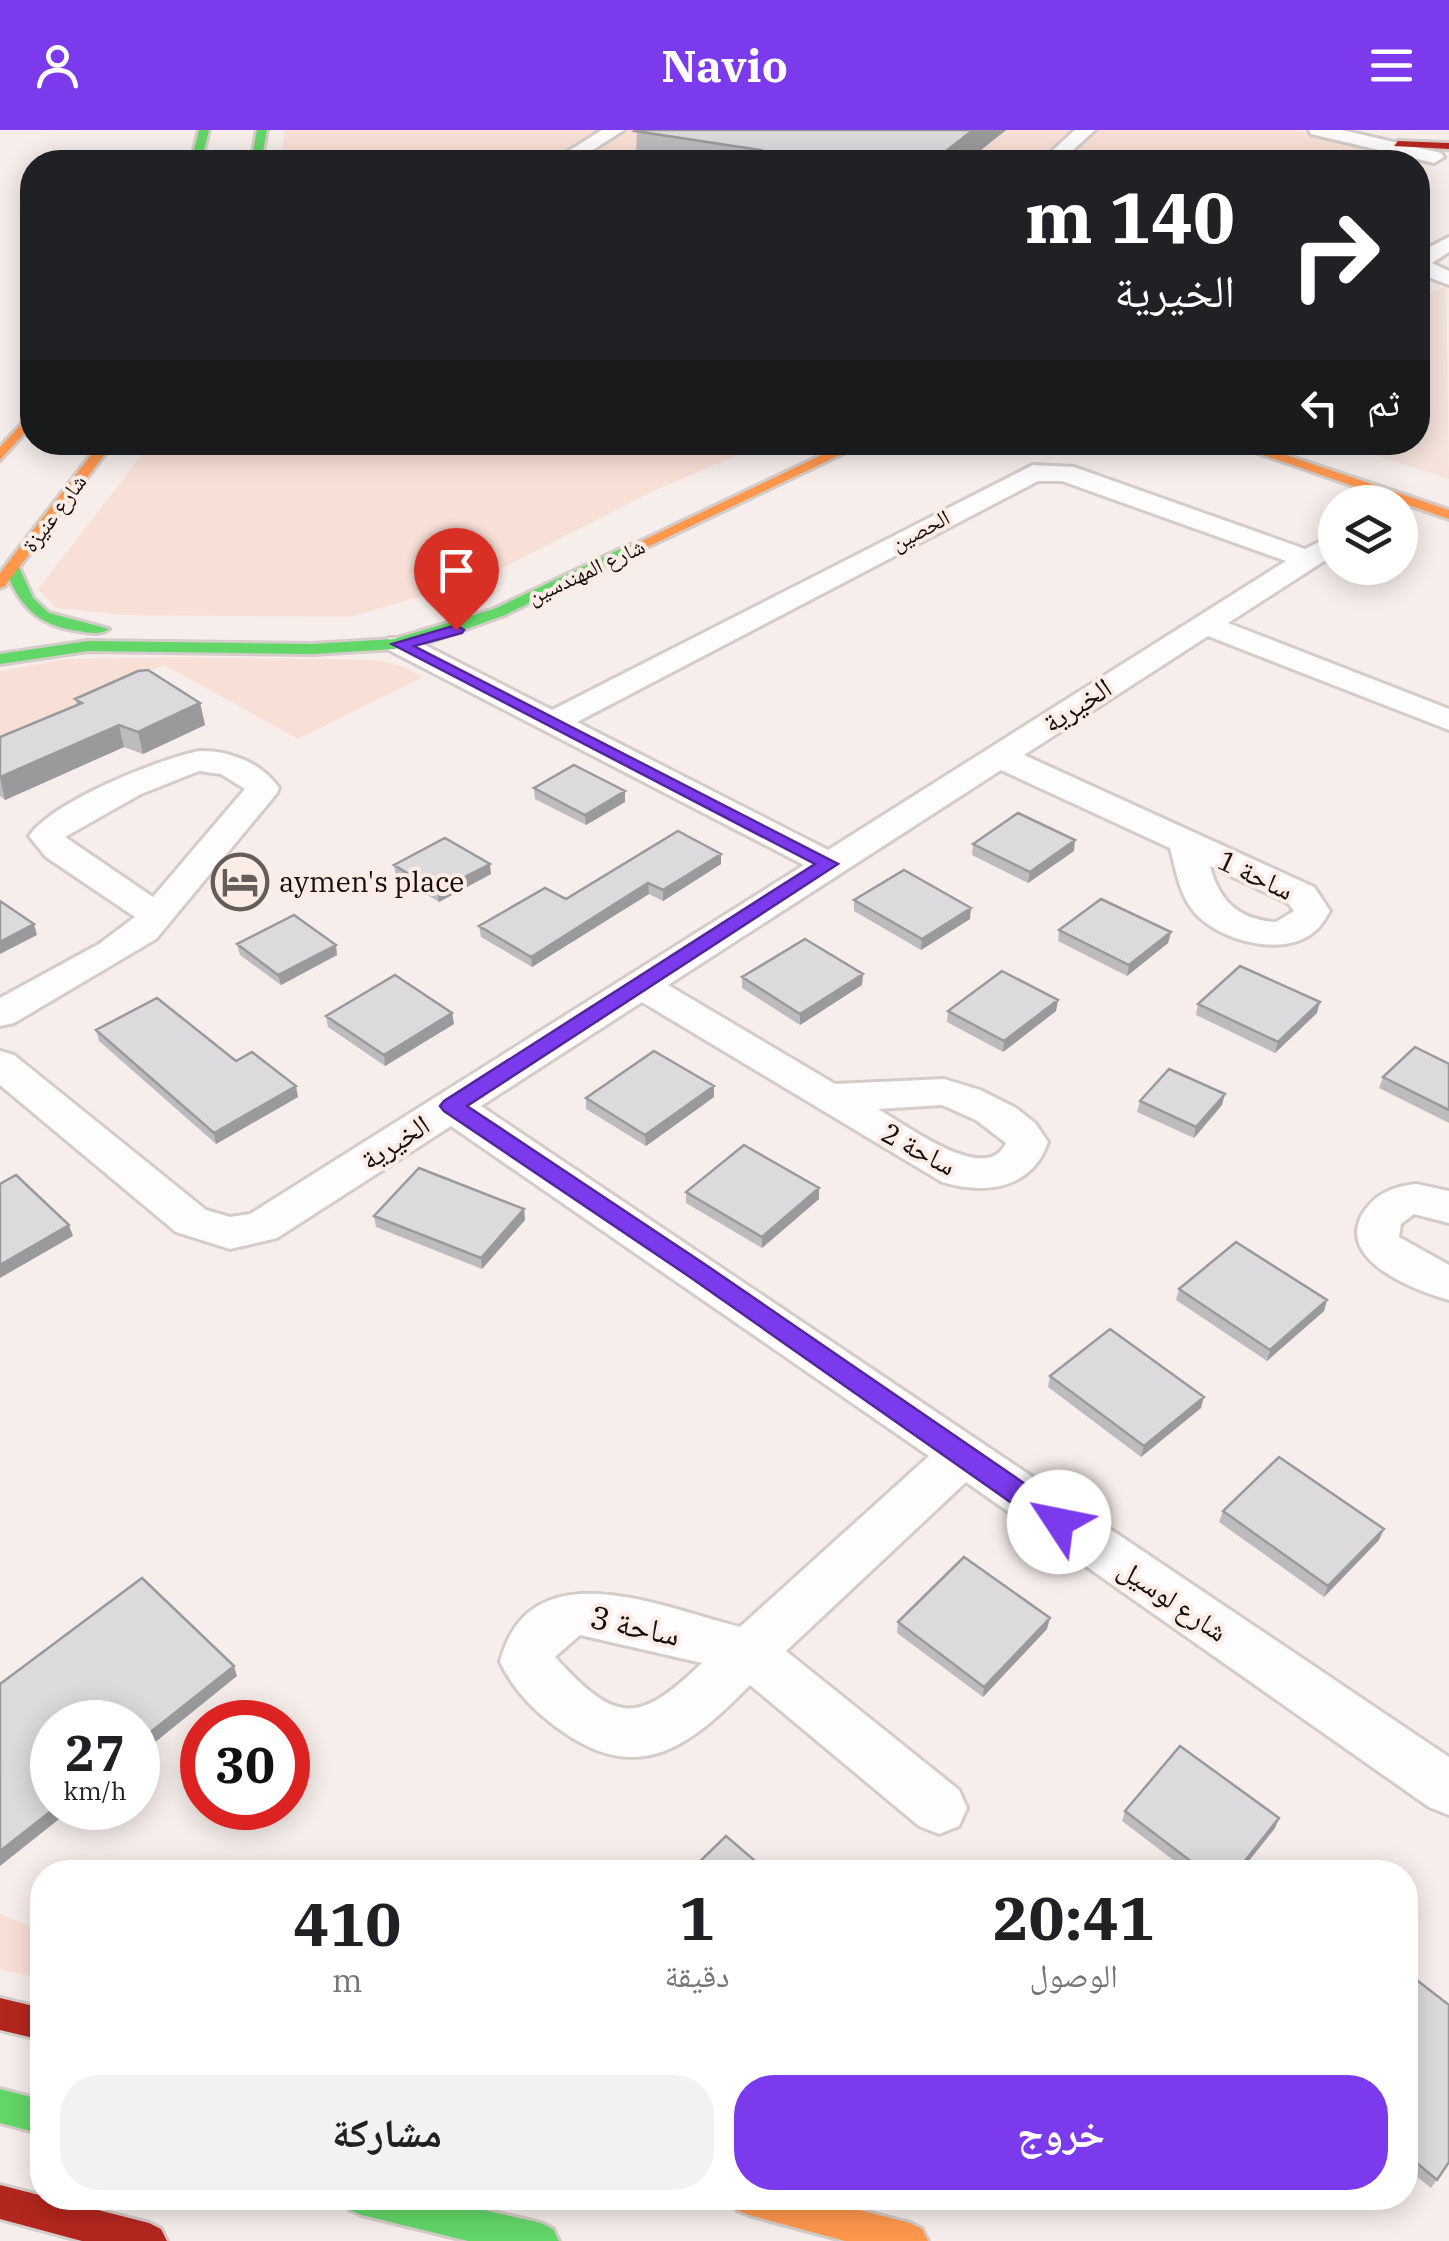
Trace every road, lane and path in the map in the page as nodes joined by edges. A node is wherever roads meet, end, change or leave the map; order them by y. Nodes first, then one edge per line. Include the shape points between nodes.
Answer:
1 (616, 130) edge
2 (1086, 130) edge
3 (1318, 130) edge
4 (1340, 130) edge
5 (581, 150) edge
6 (1063, 150) edge
7 (1396, 150) edge
8 (1397, 150) edge
9 (98, 455) edge
10 (788, 455) edge
11 (833, 455) edge
12 (1273, 455) edge
13 (1303, 455) edge
14 (1369, 485) edge
15 (1377, 485) edge
16 (1418, 498) edge
17 (1449, 500) edge
18 (1418, 502) edge
19 (1449, 515) edge
20 (1318, 549) edge
21 (1318, 552) edge
22 (6, 576) edge
23 (1203, 624) junction
24 (400, 644) junction
25 (0, 659) edge
26 (1449, 720) edge
27 (551, 723) junction
28 (998, 756) junction
29 (1186, 842) junction
30 (828, 864) junction
31 (1276, 882) junction
32 (156, 915) junction
33 (1232, 920) junction
34 (640, 984) junction
35 (0, 1014) edge
36 (0, 1064) edge
37 (828, 1098) junction
38 (451, 1106) junction
39 (1449, 1208) edge
40 (1445, 1277) edge
41 (962, 1456) junction
42 (1449, 1789) edge
43 (939, 1808) dead end
44 (0, 2014) edge
45 (30, 2021) edge
46 (0, 2106) edge
47 (30, 2114) edge
48 (0, 2202) edge
49 (30, 2210) edge
50 (31, 2210) edge
51 (412, 2210) edge
52 (793, 2210) edge
53 (149, 2241) edge
54 (541, 2241) edge
55 (910, 2241) edge

1 - 5 street
2 - 6 street
3 - 7 street
4 - 8 street
9 - 22 main road, شارع عنيزة
10 - 22 main road, شارع المهندسين via 462,607 380,630 79,628 24,606
11 - 24 main road, شارع المهندسين via 490,616
12 - 14 main road
13 - 15 main road
16 - 17 main road
18 - 19 main road
20 - 27 street, الحصين via 1064,473 1033,472
21 - 23 street, الخيرية
23 - 26 street
23 - 28 street, الخيرية
24 - 25 main road, شارع المهندسين via 74,646
24 - 27 street
27 - 30 street
28 - 29 street, ساحة 1
28 - 30 street, الخيرية
29 - 31 street, ساحة 1
29 - 33 street, ساحة 1 via 1204,899
30 - 34 street, الخيرية
31 - 33 street
31 - 33 street, ساحة 1 via 1309,902 1312,912 1299,927 1268,934
32 - 32 street via 262,788 257,781 212,760 177,767 46,836
32 - 35 street via 130,941
34 - 37 street, ساحة 2
34 - 38 street, الخيرية
36 - 38 street, الخيرية via 192,1221 230,1233 276,1218
37 - 37 street, ساحة 2 via 932,1159 989,1112 944,1092
38 - 41 street, شارع لوسيل
39 - 40 street via 1406,1198 1380,1220 1378,1232 1391,1253
41 - 42 street, شارع لوسيل
41 - 43 street via 749,1652
44 - 45 main road
46 - 47 main road
48 - 49 main road
50 - 53 main road
51 - 54 main road
52 - 55 main road

